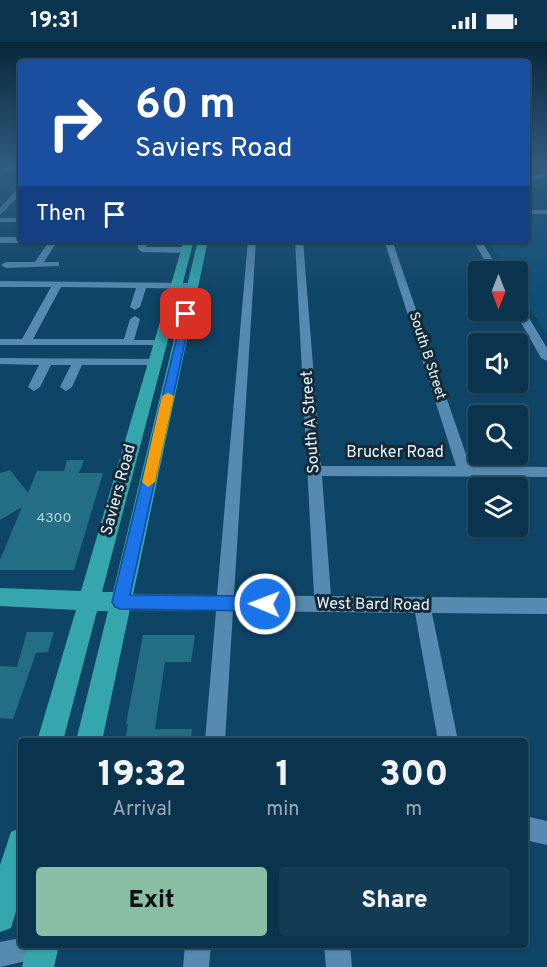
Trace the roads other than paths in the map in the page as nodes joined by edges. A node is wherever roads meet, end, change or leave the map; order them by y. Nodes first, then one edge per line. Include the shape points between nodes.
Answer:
1 (530, 212) edge
2 (547, 212) edge
3 (0, 220) edge
4 (18, 220) edge
5 (0, 240) edge
6 (18, 240) edge
7 (52, 243) edge
8 (141, 243) edge
9 (202, 243) edge
10 (252, 243) edge
11 (299, 243) edge
12 (389, 243) edge
13 (479, 243) edge
14 (188, 245) edge
15 (489, 261) edge
16 (38, 264) junction
17 (6, 265) dead end
18 (0, 284) edge
19 (44, 284) junction
20 (58, 284) junction
21 (142, 286) junction
22 (185, 286) junction
23 (135, 307) dead end
24 (135, 319) dead end
25 (526, 321) edge
26 (0, 342) edge
27 (26, 342) junction
28 (128, 343) junction
29 (156, 352) junction
30 (547, 358) edge
31 (0, 361) edge
32 (47, 361) junction
33 (78, 362) junction
34 (34, 387) dead end
35 (66, 387) dead end
36 (315, 471) junction
37 (465, 471) junction
38 (547, 472) edge
39 (0, 597) edge
40 (90, 600) junction
41 (120, 602) junction
42 (226, 603) junction
43 (323, 604) junction
44 (422, 606) junction
45 (547, 606) edge
46 (51, 738) edge
47 (90, 738) edge
48 (215, 738) edge
49 (447, 738) edge
50 (528, 829) edge
51 (547, 833) edge
52 (18, 853) edge
53 (0, 917) edge
54 (198, 948) edge
55 (337, 948) edge
56 (42, 953) edge
57 (0, 955) edge
58 (196, 967) edge
59 (339, 967) edge

1 - 2 street
3 - 4 street
5 - 6 street
7 - 16 street
8 - 14 street via 142,249
9 - 22 main road, Saviers Road
10 - 42 street
11 - 36 street, South A Street
12 - 37 street, South B Street
13 - 15 street
14 - 22 main road, Saviers Road
16 - 17 street
16 - 19 street via 56,264
18 - 19 street
19 - 20 street
20 - 21 street
20 - 27 street
21 - 22 street
21 - 23 street
22 - 29 main road, Saviers Road
22 - 41 main road, Saviers Road
24 - 28 street
25 - 30 street
26 - 27 street
27 - 28 street
28 - 29 street
29 - 33 street
29 - 40 main road, Saviers Road
31 - 32 street
32 - 33 street
32 - 34 street
33 - 35 street
36 - 37 street, Brucker Road
36 - 43 street, South A Street
37 - 38 street, Brucker Road
39 - 40 main road, West Bard Road
40 - 41 main road, West Bard Road
40 - 46 main road, Saviers Road
41 - 42 street, West Bard Road
41 - 47 main road, Saviers Road
42 - 43 street, West Bard Road
42 - 48 street
43 - 44 street, West Bard Road
44 - 45 street, West Bard Road
44 - 49 street
50 - 51 street
52 - 53 main road
54 - 58 street
55 - 59 street
56 - 57 street

